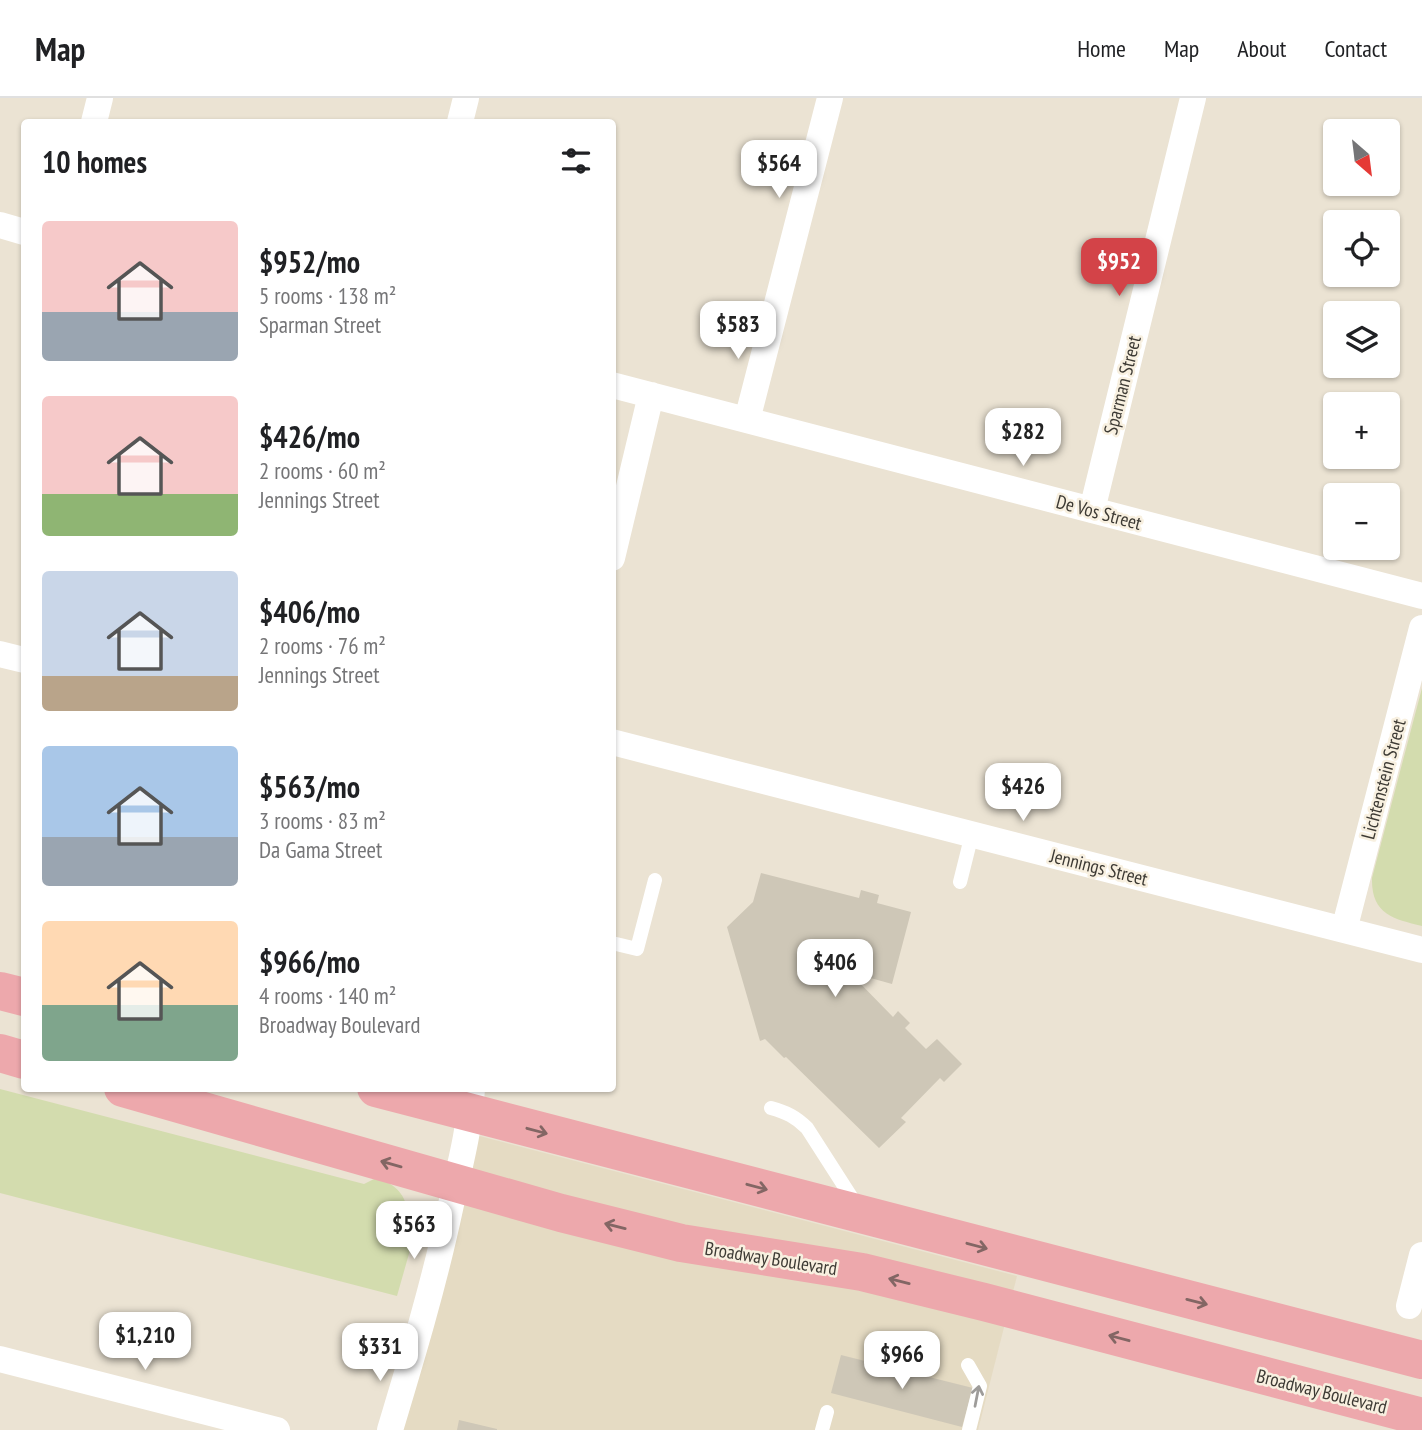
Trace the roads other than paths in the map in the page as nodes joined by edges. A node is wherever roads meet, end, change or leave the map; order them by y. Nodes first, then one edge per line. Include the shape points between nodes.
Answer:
1 (100, 98) edge
2 (466, 98) edge
3 (830, 98) edge
4 (1193, 98) edge
5 (95, 119) edge
6 (461, 119) edge
7 (0, 225) edge
8 (21, 231) edge
9 (616, 386) edge
10 (651, 395) junction
11 (747, 420) junction
12 (1092, 510) junction
13 (616, 541) edge
14 (1422, 596) edge
15 (1422, 628) edge
16 (0, 654) edge
17 (21, 659) edge
18 (616, 743) edge
19 (972, 834) junction
20 (655, 880) dead end
21 (960, 882) dead end
22 (1344, 930) junction
23 (616, 944) edge
24 (1422, 950) edge
25 (0, 991) edge
26 (21, 996) edge
27 (0, 1053) edge
28 (21, 1059) edge
29 (138, 1092) edge
30 (406, 1092) edge
31 (472, 1101) edge
32 (771, 1108) dead end
33 (457, 1183) junction
34 (863, 1216) junction
35 (1422, 1255) edge
36 (1409, 1306) dead end
37 (0, 1359) edge
38 (1422, 1360) edge
39 (968, 1365) dead end
40 (827, 1412) dead end
41 (1422, 1417) edge
42 (277, 1430) edge
43 (390, 1430) edge
44 (822, 1430) edge
45 (969, 1430) edge

1 - 5 street
2 - 6 street
3 - 11 street
4 - 12 street, Sparman Street
7 - 8 street
9 - 10 street, De Vos Street
10 - 11 street, De Vos Street
10 - 13 street
11 - 12 street, De Vos Street
12 - 14 street, De Vos Street
15 - 22 street, Lichtenstein Street
16 - 17 street
18 - 19 street, Jennings Street
19 - 21 lane
19 - 22 street, Jennings Street
20 - 23 lane via 636,949
22 - 24 street, Jennings Street
25 - 26 main road
27 - 28 main road
33 -> 29 main road, Broadway Boulevard
30 - 31 main road
31 - 33 street
31 -> 34 main road
32 - 34 lane via 791,1115 807,1128
41 -> 33 main road, Broadway Boulevard via 862,1272 681,1243
33 - 43 street
34 -> 38 main road
35 - 36 street
37 - 42 street
45 -> 39 lane via 980,1386
40 - 44 lane

